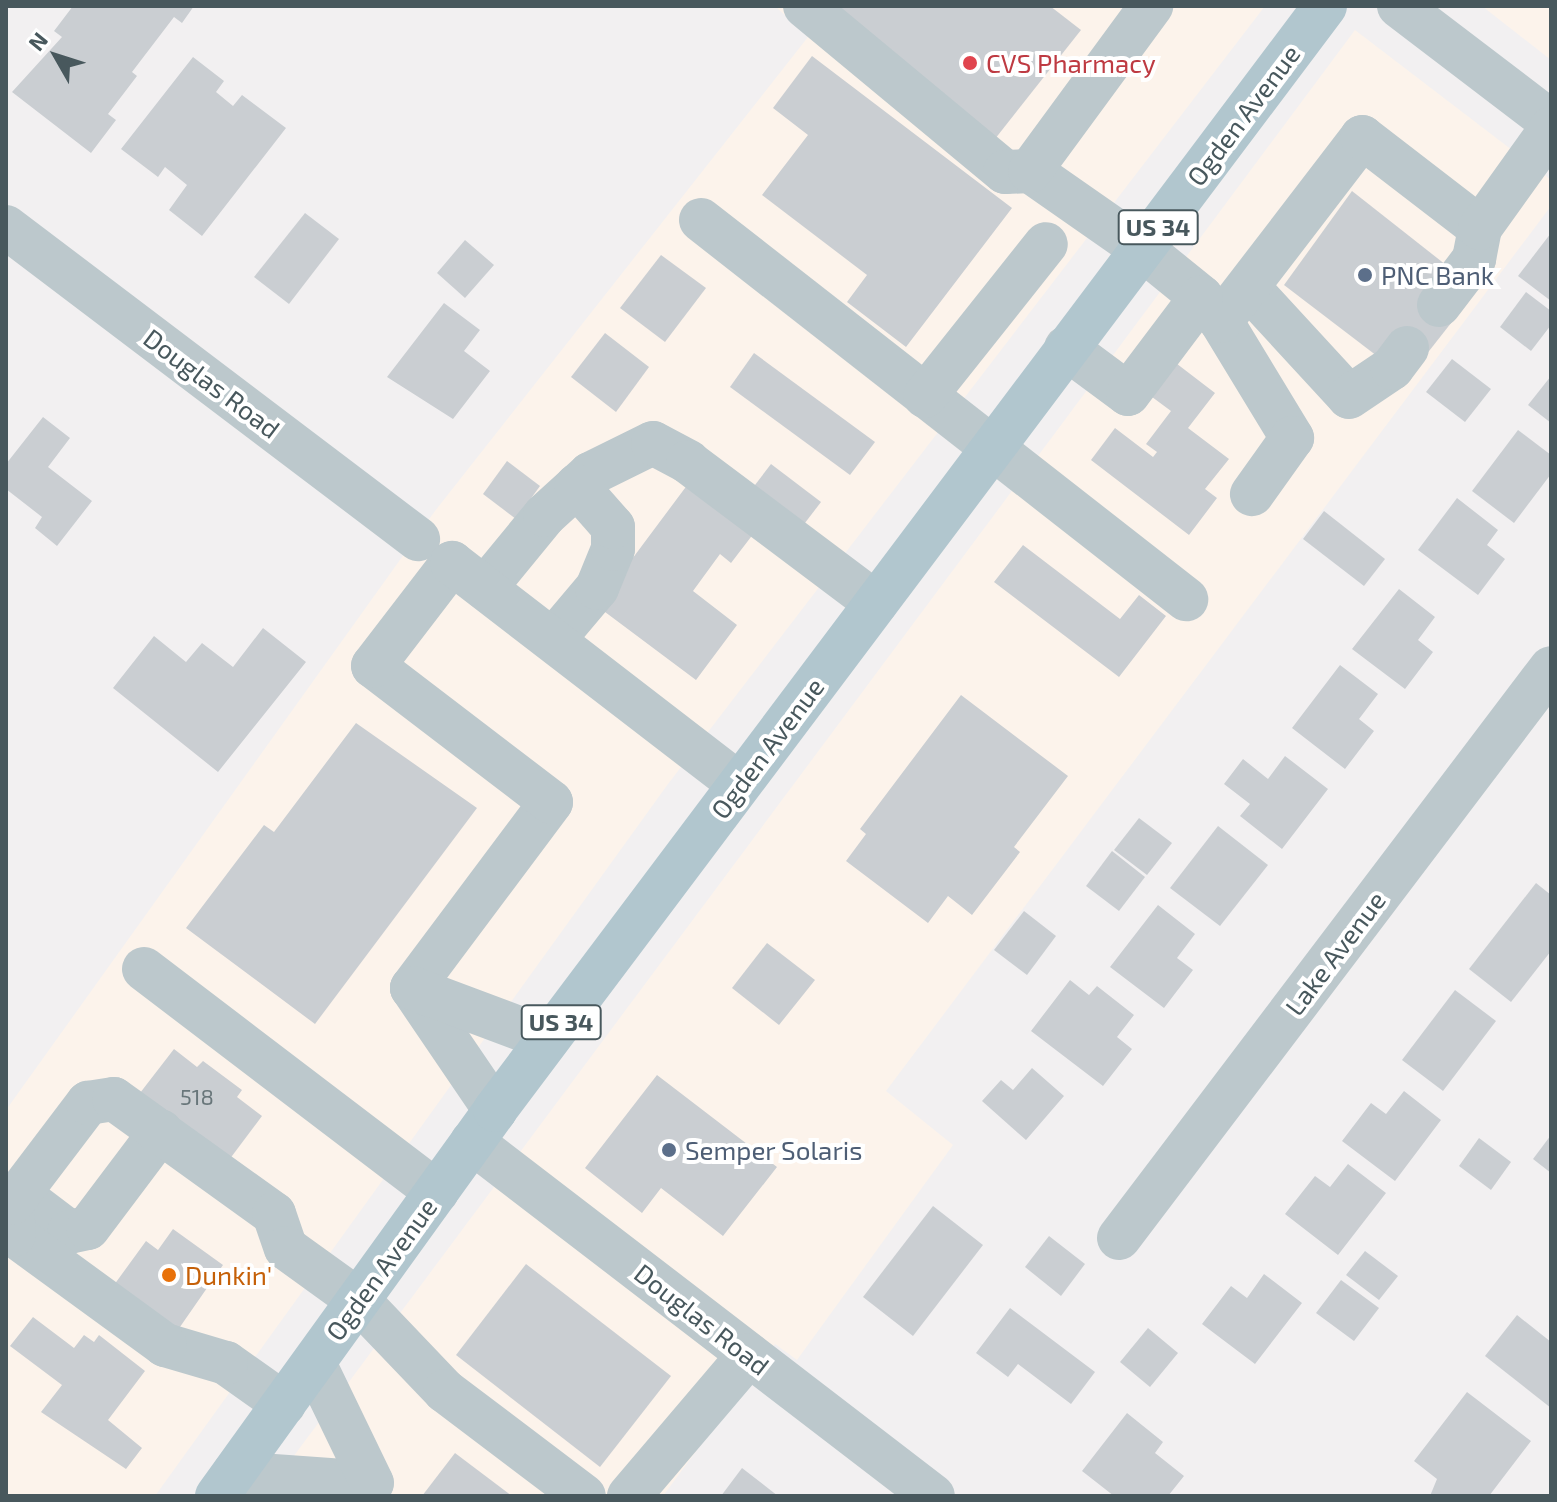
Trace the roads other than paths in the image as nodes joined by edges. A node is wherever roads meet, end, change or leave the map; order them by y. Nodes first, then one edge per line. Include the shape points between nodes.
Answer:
1 (805, 6) edge
2 (1151, 6) edge
3 (1325, 6) edge
4 (1399, 6) edge
5 (1551, 122) edge
6 (1551, 129) edge
7 (1030, 171) junction
8 (701, 220) dead end
9 (6, 227) edge
10 (1480, 228) junction
11 (1046, 244) dead end
12 (1142, 249) junction
13 (1223, 302) junction
14 (1439, 305) dead end
15 (1066, 348) junction
16 (1407, 348) dead end
17 (925, 396) junction
18 (992, 449) junction
19 (577, 486) junction
20 (1252, 494) dead end
21 (452, 564) junction
22 (1186, 599) dead end
23 (876, 603) junction
24 (553, 640) junction
25 (1551, 668) edge
26 (739, 784) junction
27 (144, 969) dead end
28 (412, 988) junction
29 (548, 1039) junction
30 (484, 1126) junction
31 (161, 1131) junction
32 (437, 1192) junction
33 (19, 1194) junction
34 (1119, 1238) dead end
35 (358, 1300) junction
36 (749, 1355) junction
37 (314, 1363) junction
38 (284, 1404) junction
39 (225, 1484) edge
40 (367, 1489) edge
41 (584, 1496) edge
42 (629, 1496) edge
43 (933, 1496) edge

1 - 7 street via 1005,172
2 - 7 street
3 - 12 main road, Ogden Avenue / US 34
4 - 5 street
6 - 10 street
7 - 12 street
8 - 17 street
9 - 21 street, Douglas Road
10 - 13 street via 1362,137
10 - 14 street via 1474,259
11 - 17 street
12 - 13 street
12 - 15 main road, Ogden Avenue / US 34
13 - 15 street via 1128,394
13 - 16 street via 1349,397 1392,368
13 - 20 street via 1292,438
15 - 18 main road, Ogden Avenue / US 34
17 - 18 street
18 - 22 street
18 - 23 main road, Ogden Avenue / US 34
19 - 21 street via 545,515
19 - 23 street via 653,443 688,462
19 - 24 street via 613,527 613,549 597,588
21 - 24 street, Douglas Road
21 - 28 street via 373,666 551,802
23 - 26 main road, Ogden Avenue / US 34
24 - 26 street, Douglas Road
25 - 34 street, Lake Avenue
26 - 29 main road, Ogden Avenue / US 34
27 - 32 street
28 - 29 street
28 - 30 street, Douglas Road
29 - 30 main road, Ogden Avenue / US 34
30 - 32 main road, Ogden Avenue / US 34
30 - 36 street, Douglas Road
31 - 33 street via 114,1099 88,1103
31 - 33 street via 88,1228 69,1232
31 - 35 street via 274,1214 286,1248
32 - 35 main road, Ogden Avenue / US 34
33 - 38 street via 12,1203 14,1235 165,1345 226,1363
35 - 37 main road, Ogden Avenue / US 34
35 - 41 street via 445,1391
36 - 42 street
36 - 43 street, Douglas Road
37 - 38 main road, Ogden Avenue / US 34
37 - 40 street
38 - 39 main road, Ogden Avenue / US 34
39 - 40 street

